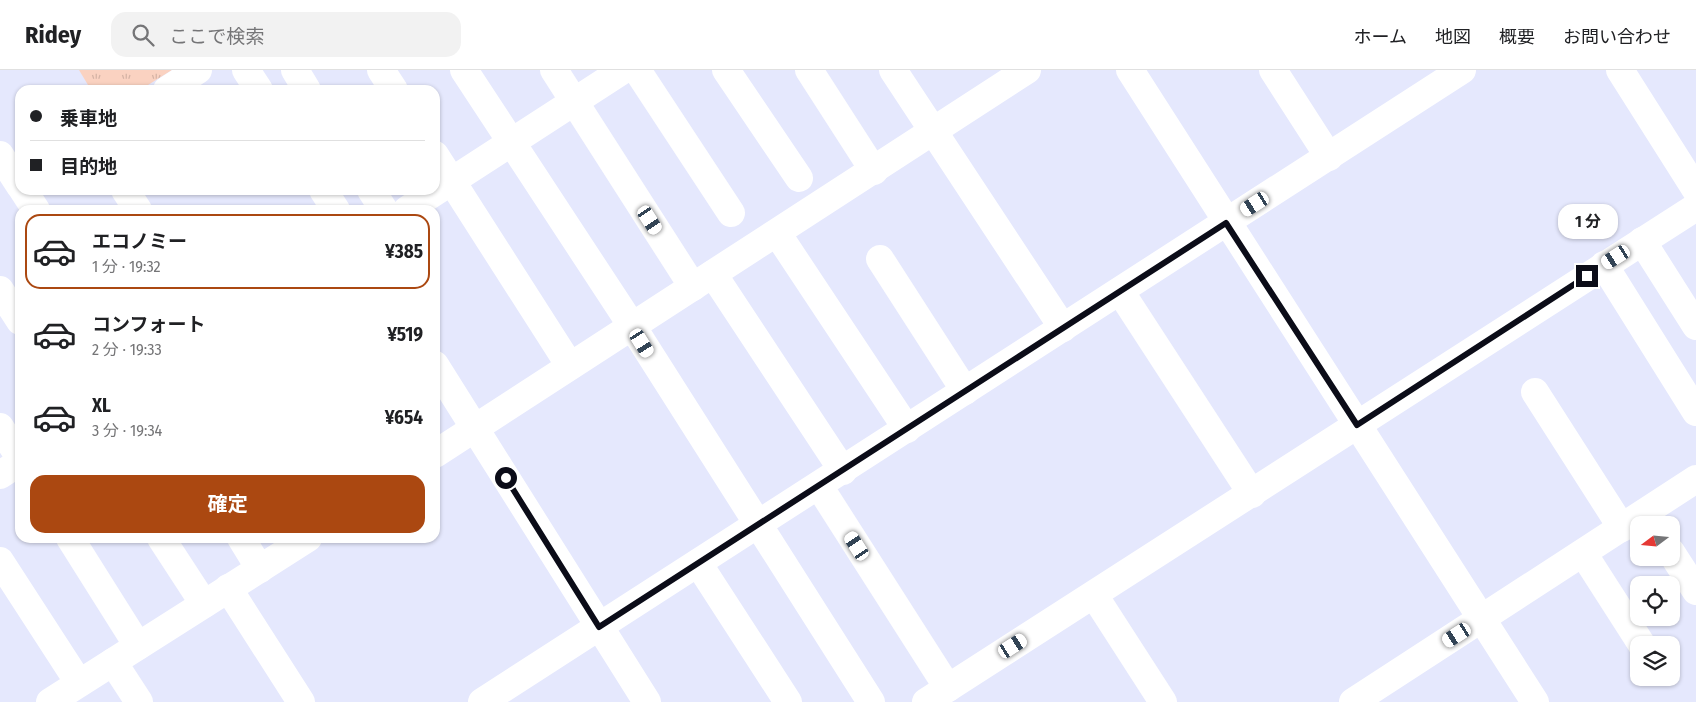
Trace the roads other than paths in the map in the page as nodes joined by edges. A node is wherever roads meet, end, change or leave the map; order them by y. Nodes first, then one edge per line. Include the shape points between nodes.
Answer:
1 (198, 70) edge
2 (246, 70) edge
3 (295, 70) edge
4 (381, 70) edge
5 (464, 70) edge
6 (554, 70) edge
7 (623, 70) edge
8 (637, 70) edge
9 (726, 70) edge
10 (809, 70) edge
11 (893, 70) edge
12 (1027, 70) edge
13 (1130, 70) edge
14 (1273, 70) edge
15 (1462, 70) edge
16 (1620, 70) edge
17 (175, 85) edge
18 (256, 85) edge
19 (304, 85) edge
20 (391, 85) edge
21 (574, 102) junction
22 (934, 132) junction
23 (511, 143) junction
24 (0, 155) edge
25 (1329, 157) junction
26 (440, 163) edge
27 (874, 171) junction
28 (15, 178) edge
29 (799, 178) dead end
30 (452, 181) junction
31 (15, 188) edge
32 (440, 189) edge
33 (1696, 190) edge
34 (430, 195) edge
35 (0, 198) edge
36 (415, 205) edge
37 (1696, 207) edge
38 (731, 213) dead end
39 (1226, 223) junction
40 (777, 233) junction
41 (1642, 241) junction
42 (880, 259) dead end
43 (1604, 265) junction
44 (703, 280) junction
45 (0, 290) edge
46 (1120, 291) junction
47 (15, 313) edge
48 (632, 326) junction
49 (1696, 326) edge
50 (1063, 328) junction
51 (570, 366) junction
52 (440, 373) edge
53 (965, 391) junction
54 (1535, 392) dead end
55 (1696, 412) edge
56 (1357, 425) junction
57 (0, 427) edge
58 (475, 427) junction
59 (907, 429) junction
60 (15, 450) edge
61 (440, 451) edge
62 (15, 465) edge
63 (843, 471) junction
64 (0, 475) edge
65 (1696, 479) edge
66 (819, 486) junction
67 (1252, 494) junction
68 (1653, 516) edge
69 (757, 524) junction
70 (1630, 525) edge
71 (1622, 528) junction
72 (73, 543) edge
73 (164, 543) edge
74 (244, 543) edge
75 (300, 543) edge
76 (1583, 553) junction
77 (0, 562) edge
78 (698, 563) junction
79 (1680, 566) edge
80 (260, 569) junction
81 (228, 588) junction
82 (1696, 591) edge
83 (1094, 595) junction
84 (204, 604) junction
85 (1481, 619) junction
86 (599, 627) junction
87 (1636, 636) edge
88 (138, 646) junction
89 (113, 662) junction
90 (78, 683) junction
91 (937, 695) edge
92 (50, 702) edge
93 (139, 702) edge
94 (301, 702) edge
95 (482, 702) edge
96 (647, 702) edge
97 (788, 702) edge
98 (872, 702) edge
99 (1163, 702) edge
100 (1353, 702) edge
101 (1535, 702) edge

1 - 17 street
2 - 18 street
3 - 19 street
4 - 20 street
5 - 23 street
6 - 21 street
7 - 21 street
8 - 38 street
9 - 29 street
10 - 27 street
11 - 22 street
12 - 22 street
13 - 39 street
14 - 25 street
15 - 25 street
16 - 33 street
21 - 23 street
21 - 44 street
22 - 27 street
22 - 50 street
23 - 30 street
23 - 48 street
24 - 28 street
25 - 39 street
26 - 30 street
27 - 40 street
30 - 32 street
30 - 51 street
31 - 35 street
34 - 36 street
37 - 41 street
39 - 46 street
39 - 56 street
40 - 44 street
40 - 59 street
41 - 43 street
41 - 49 street
42 - 53 street
43 - 55 street
43 - 56 street
44 - 48 street
44 - 63 street
45 - 47 street
46 - 50 street
46 - 67 street
48 - 51 street
48 - 69 street
50 - 53 street
51 - 58 street
52 - 58 street
53 - 59 street
54 - 71 street
56 - 67 street
56 - 85 street
57 - 60 street
58 - 61 street
58 - 86 street
59 - 63 street
62 - 64 street
63 - 66 street
65 - 68 street
66 - 69 street
66 - 91 street
67 - 83 street
69 - 78 street
69 - 98 street
70 - 71 street
71 - 76 street
72 - 88 street
73 - 84 street
74 - 80 street
75 - 80 street
76 - 85 street
76 - 87 street
77 - 90 street
78 - 86 street
78 - 97 street
79 - 82 street
80 - 81 street
81 - 84 street
81 - 94 street
83 - 91 street
83 - 99 street
84 - 88 street
85 - 100 street
85 - 101 street
86 - 95 street
86 - 96 street
88 - 89 street
89 - 90 street
89 - 93 street
90 - 92 street

